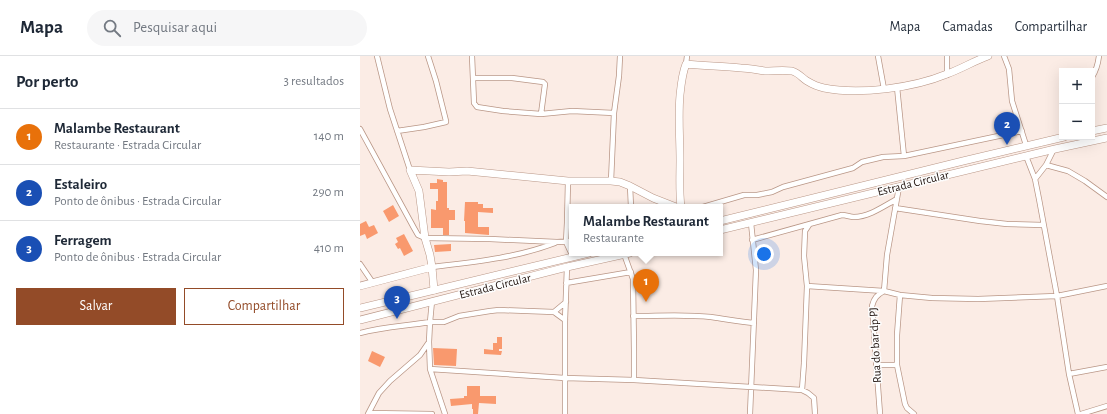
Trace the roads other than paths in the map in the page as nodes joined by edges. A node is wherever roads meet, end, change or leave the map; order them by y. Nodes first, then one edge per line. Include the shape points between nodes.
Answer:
1 (377, 56) edge
2 (428, 56) edge
3 (472, 56) edge
4 (620, 56) edge
5 (687, 56) edge
6 (878, 56) edge
7 (947, 56) edge
8 (988, 56) edge
9 (1004, 56) edge
10 (1099, 56) edge
11 (686, 64) junction
12 (1095, 73) edge
13 (947, 75) junction
14 (474, 78) junction
15 (897, 87) junction
16 (884, 89) junction
17 (614, 113) junction
18 (541, 114) junction
19 (1107, 128) edge
20 (360, 129) edge
21 (1095, 130) edge
22 (397, 131) junction
23 (1022, 131) junction
24 (1059, 138) edge
25 (1107, 138) edge
26 (1026, 146) junction
27 (1055, 148) junction
28 (904, 156) junction
29 (1026, 156) junction
30 (1046, 165) junction
31 (410, 170) junction
32 (1035, 179) junction
33 (568, 180) junction
34 (611, 181) junction
35 (630, 186) junction
36 (899, 187) junction
37 (1107, 197) edge
38 (897, 199) junction
39 (631, 204) edge
40 (668, 204) edge
41 (681, 204) edge
42 (713, 204) edge
43 (895, 208) junction
44 (723, 221) edge
45 (751, 223) junction
46 (809, 225) junction
47 (1044, 225) junction
48 (799, 227) junction
49 (723, 229) edge
50 (805, 231) junction
51 (425, 238) junction
52 (752, 240) junction
53 (557, 242) junction
54 (566, 242) junction
55 (569, 242) edge
56 (569, 248) edge
57 (577, 256) edge
58 (618, 256) edge
59 (627, 256) edge
60 (573, 257) joint
61 (360, 264) edge
62 (432, 267) junction
63 (567, 267) junction
64 (630, 272) junction
65 (566, 282) junction
66 (373, 283) junction
67 (360, 286) edge
68 (807, 286) junction
69 (1107, 286) edge
70 (434, 290) junction
71 (884, 291) junction
72 (900, 295) junction
73 (1057, 296) junction
74 (432, 302) junction
75 (566, 302) junction
76 (360, 308) edge
77 (554, 312) junction
78 (633, 316) junction
79 (360, 320) edge
80 (565, 320) junction
81 (430, 322) junction
82 (754, 323) junction
83 (360, 333) edge
84 (429, 342) junction
85 (876, 365) junction
86 (898, 365) junction
87 (1107, 367) edge
88 (430, 369) junction
89 (1070, 374) junction
90 (564, 378) junction
91 (634, 380) junction
92 (752, 388) junction
93 (802, 390) junction
94 (1107, 406) edge
95 (369, 413) edge
96 (432, 414) edge
97 (445, 414) edge
98 (565, 414) edge
99 (750, 414) edge
100 (815, 414) edge
101 (880, 414) edge
102 (914, 414) edge
103 (1078, 414) edge
104 (1081, 414) edge

1 - 22 street
2 - 22 street via 446,122
3 - 14 street
4 - 17 street via 620,76
5 - 11 street
6 - 16 street
7 - 13 street
8 - 13 main road
9 - 23 street via 1009,69 1012,101
10 - 12 street
11 - 16 main road via 794,72 806,81 840,91
11 - 41 main road via 681,85 679,126
13 - 15 main road
14 - 18 street via 474,103 477,107
14 - 18 street via 512,78 543,82 545,84
15 - 16 main road
15 - 28 street
17 - 18 street via 572,111
17 - 34 street
19 - 21 main road
20 - 51 street via 418,235
22 - 31 street
23 - 26 street
23 - 28 street
24 - 26 main road, Estrada Circular
25 - 27 main road, Estrada Circular
26 - 44 main road, Estrada Circular
27 - 29 main road, Estrada Circular
27 - 30 street
28 - 42 street via 882,157 862,162 853,168 772,192 744,195
29 - 32 street
29 - 36 main road, Estrada Circular
30 - 32 street
30 - 37 street via 1068,171
31 - 33 main road via 467,171
31 - 51 main road via 419,191
32 - 47 street
33 - 34 main road
33 - 54 street
34 - 35 main road
35 - 39 street
35 - 40 main road
36 - 38 street, Rua do bar dp PJ
36 - 45 main road, Estrada Circular
38 - 43 street, Rua do bar dp PJ
38 - 46 street via 859,217 842,215
43 - 47 street via 1007,224
43 - 71 street, Rua do bar dp PJ
45 - 49 main road, Estrada Circular
45 - 52 street
46 - 48 street
46 - 50 street
47 - 73 street
48 - 50 street
48 - 52 street
50 - 68 street
51 - 53 street
51 - 62 main road
52 - 82 street via 756,270
53 - 54 street
53 - 62 street via 524,254
54 - 55 street
54 - 56 street
57 - 60 main road, Estrada Circular
58 - 63 main road, Estrada Circular
59 - 64 street
60 - 70 main road, Estrada Circular
61 - 66 street
62 - 66 main road
62 - 70 main road
63 - 65 street
63 - 74 main road, Estrada Circular
64 - 65 street
64 - 78 street via 633,279
65 - 75 street
66 - 67 main road
68 - 71 street
68 - 93 street
69 - 73 street
70 - 76 main road, Estrada Circular
71 - 72 street
71 - 85 street, Rua do bar dp PJ via 877,295 872,306
72 - 73 street via 978,299
72 - 86 street
73 - 89 street
74 - 79 main road, Estrada Circular
74 - 81 street
75 - 77 street
75 - 80 street
77 - 80 street
77 - 81 street via 490,311 459,316 444,322
78 - 82 street via 703,317
78 - 91 street
80 - 90 street
81 - 83 street via 384,327
81 - 84 street
82 - 92 street
84 - 88 street
84 - 95 street via 420,355 379,393
85 - 86 street
85 - 101 street, Rua do bar dp PJ
86 - 102 street via 905,404
87 - 89 street
88 - 90 street
88 - 97 street
89 - 103 street
90 - 91 street
90 - 98 street
91 - 92 street
92 - 93 street
92 - 99 street
93 - 100 street via 814,398
94 - 104 street
95 - 96 street

